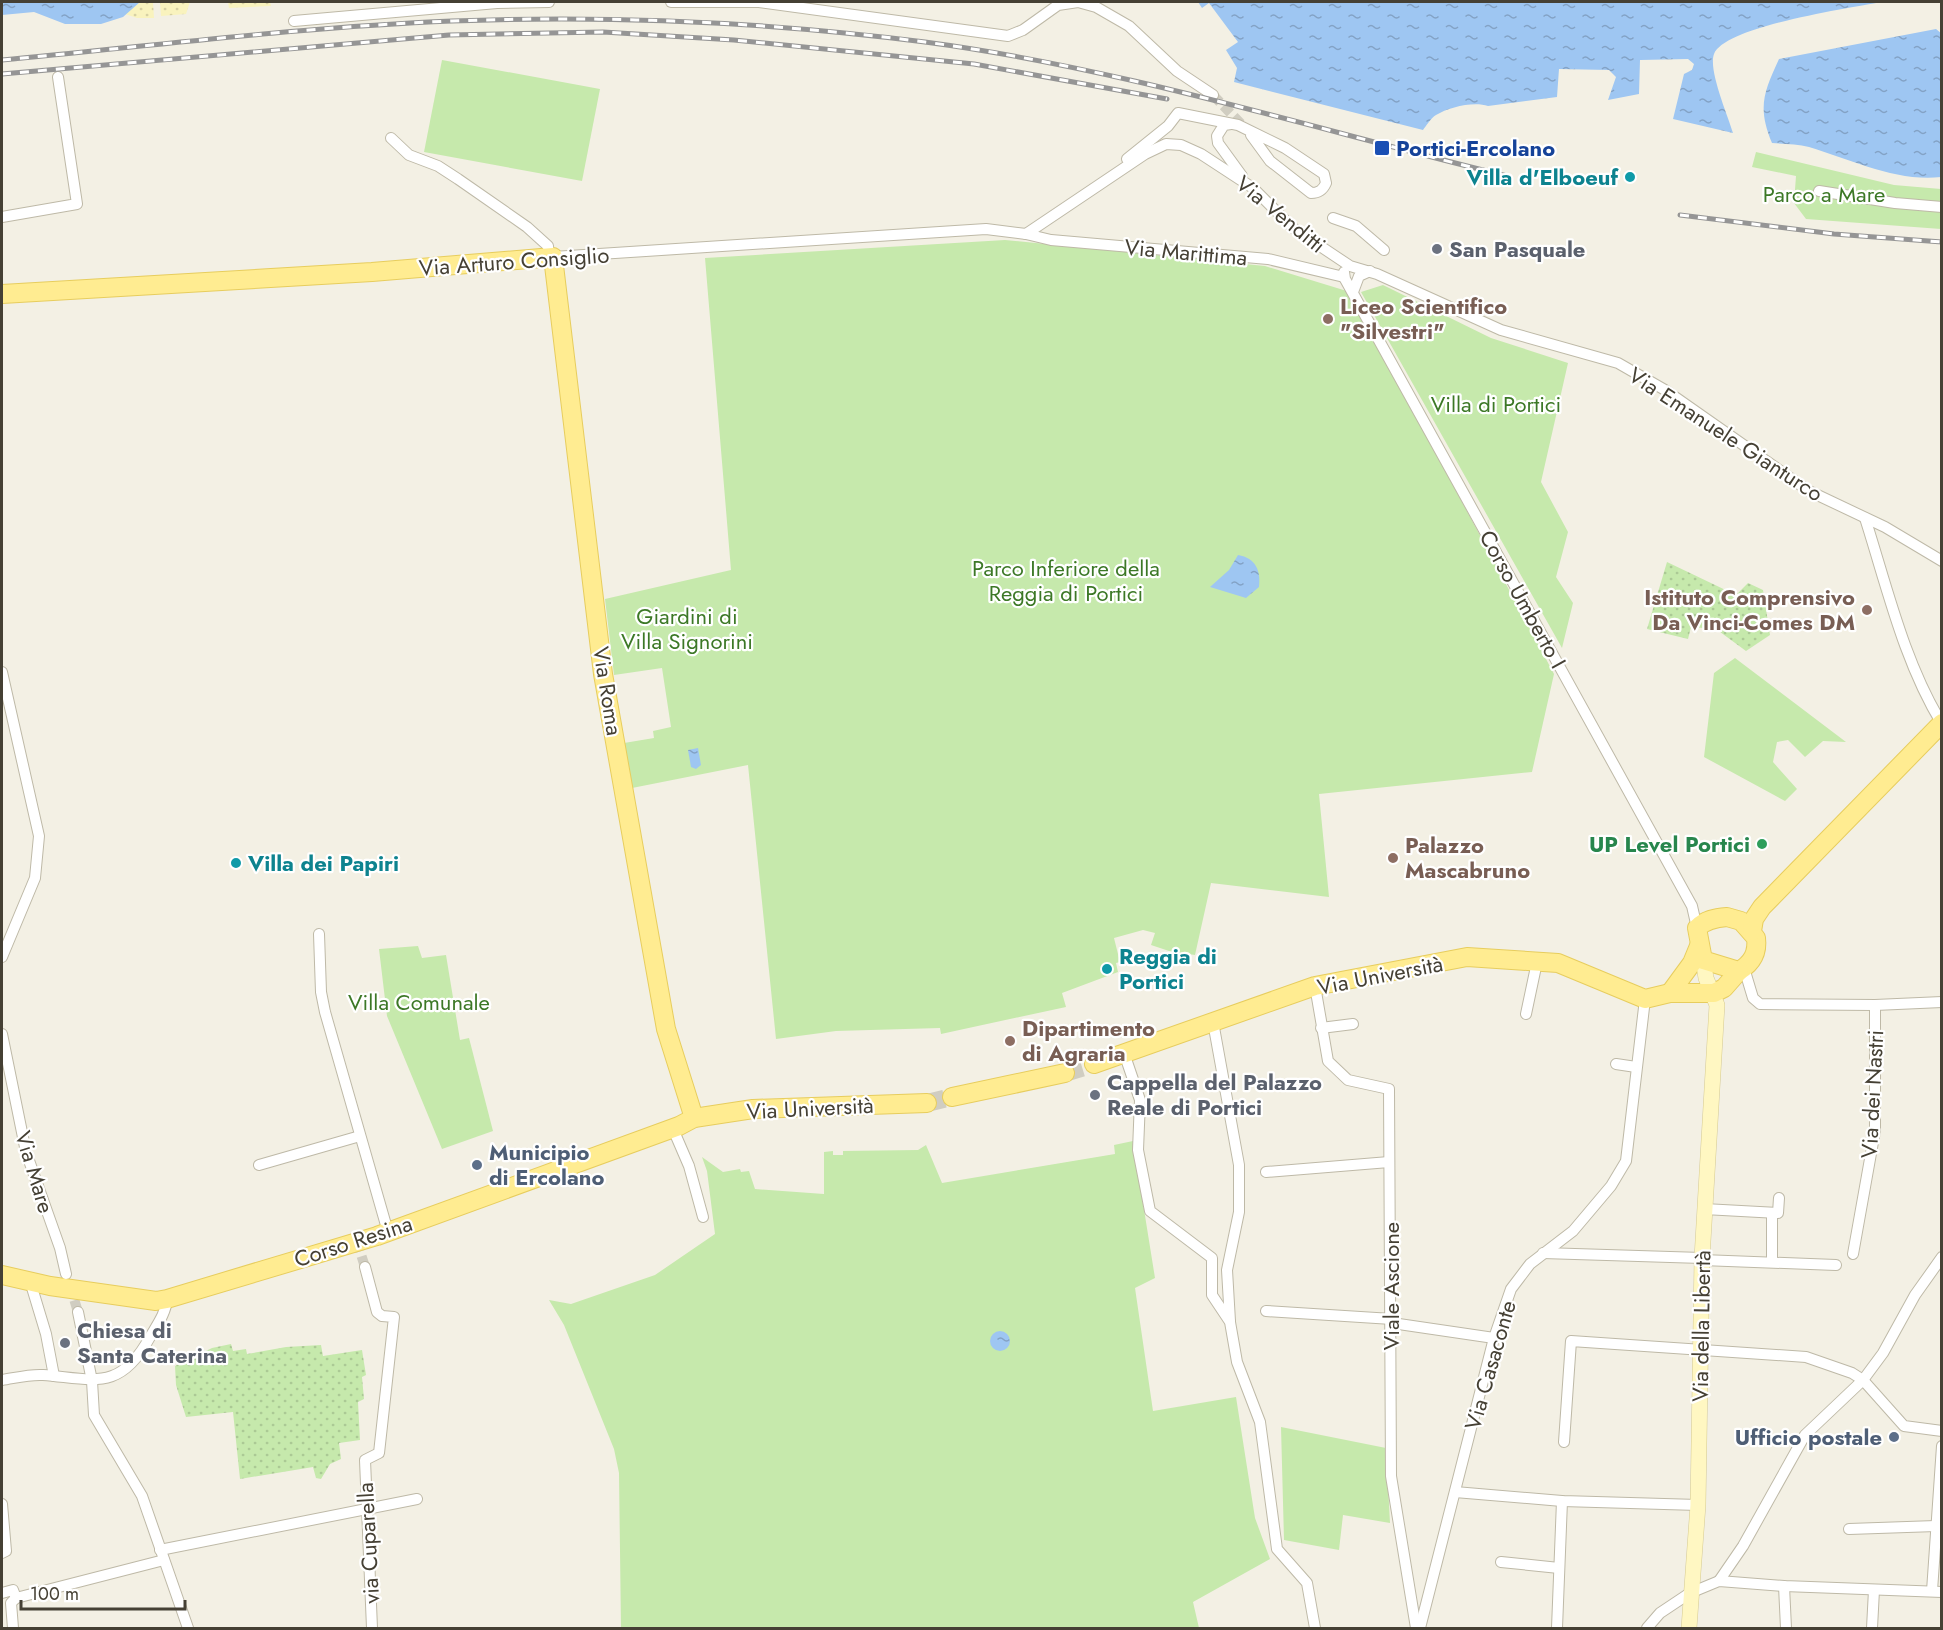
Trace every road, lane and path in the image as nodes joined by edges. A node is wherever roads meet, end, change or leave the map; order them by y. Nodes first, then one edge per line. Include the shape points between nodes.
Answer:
1 (549, 2) edge
2 (671, 2) edge
3 (759, 2) edge
4 (1046, 2) edge
5 (1058, 5) junction
6 (294, 21) dead end
7 (58, 77) dead end
8 (1213, 95) tunnel mouth
9 (1238, 124) junction
10 (1251, 135) tunnel mouth
11 (392, 138) dead end
12 (1227, 166) junction
13 (1090, 190) junction
14 (1819, 191) dead end
15 (1941, 207) edge
16 (1058, 214) junction
17 (2, 217) edge
18 (1333, 218) dead end
19 (1026, 234) junction
20 (1051, 240) junction
21 (1384, 250) dead end
22 (551, 257) junction
23 (1354, 274) junction
24 (2, 294) edge
25 (1865, 518) junction
26 (1941, 561) edge
27 (2, 672) edge
28 (1941, 724) edge
29 (1762, 907) junction
30 (1735, 919) junction
31 (1752, 931) junction
32 (319, 934) dead end
33 (1702, 939) junction
34 (2, 957) edge
35 (1537, 962) junction
36 (1741, 969) junction
37 (1315, 986) junction
38 (1670, 993) junction
39 (1714, 993) junction
40 (1645, 999) junction
41 (1941, 1002) edge
42 (1875, 1005) junction
43 (1526, 1014) dead end
44 (1213, 1022) junction
45 (1353, 1024) dead end
46 (1321, 1028) junction
47 (2, 1034) edge
48 (1124, 1053) junction
49 (1094, 1064) tunnel mouth
50 (1617, 1064) dead end
51 (1636, 1067) junction
52 (1065, 1073) tunnel mouth
53 (952, 1097) tunnel mouth
54 (927, 1103) tunnel mouth
55 (694, 1118) junction
56 (673, 1129) junction
57 (360, 1136) junction
58 (1389, 1162) junction
59 (259, 1165) dead end
60 (1266, 1172) dead end
61 (1779, 1198) dead end
62 (1704, 1209) junction
63 (1772, 1213) junction
64 (703, 1217) dead end
65 (388, 1232) junction
66 (1544, 1253) junction
67 (1852, 1254) dead end
68 (1941, 1257) edge
69 (1702, 1259) junction
70 (1772, 1262) junction
71 (1836, 1265) dead end
72 (365, 1267) tunnel mouth
73 (66, 1274) tunnel mouth
74 (2, 1275) edge
75 (30, 1281) junction
76 (167, 1299) junction
77 (1266, 1311) dead end
78 (78, 1312) tunnel mouth
79 (1392, 1321) junction
80 (1230, 1322) junction
81 (1494, 1338) junction
82 (1701, 1351) junction
83 (54, 1376) junction
84 (2, 1380) edge
85 (1863, 1380) junction
86 (92, 1382) junction
87 (1941, 1431) edge
88 (1564, 1442) dead end
89 (1941, 1446) edge
90 (1455, 1492) junction
91 (417, 1499) dead end
92 (1562, 1501) junction
93 (2, 1504) edge
94 (1698, 1505) junction
95 (366, 1509) junction
96 (1936, 1526) junction
97 (1849, 1529) dead end
98 (1938, 1545) edge
99 (2, 1552) edge
100 (162, 1555) junction
101 (1501, 1562) dead end
102 (1559, 1568) junction
103 (1719, 1581) junction
104 (1784, 1586) junction
105 (1874, 1590) junction
106 (1936, 1592) edge
107 (2, 1593) edge
108 (1690, 1593) junction
109 (16, 1598) junction
110 (13, 1629) edge
111 (188, 1629) edge
112 (372, 1629) edge
113 (1315, 1629) edge
114 (1418, 1629) edge
115 (1557, 1629) edge
116 (1647, 1629) edge
117 (1689, 1629) edge
118 (1786, 1629) edge
119 (1872, 1629) edge

1 - 6 street
2 - 3 street
3 - 5 street via 1008,36
4 - 5 street
5 - 8 street via 1087,4 1129,26 1177,71
7 - 17 street via 76,204
9 - 10 street via 1316,167 1326,179 1324,188 1311,193 1270,160
9 - 12 street via 1224,125 1217,136
9 - 13 street via 1178,113 1168,126
11 - 22 street via 409,155 438,166 527,227 548,246
12 - 13 street, Via Venditti via 1181,145 1166,144
12 - 23 street, Via Venditti via 1293,228
13 - 16 street, Via Venditti
14 - 15 street
16 - 19 street, Via Venditti
16 - 20 street via 1050,226
18 - 21 street via 1356,226
19 - 20 street, Via Marittima
19 - 22 street, Via Arturo Consiglio via 986,230
20 - 23 street, Via Marittima via 1268,259
22 - 24 main road, Via Arturo Consiglio
22 - 55 main road, Via Roma via 603,674 666,1029
23 - 25 street, Via Emanuele Gianturco via 1501,330 1618,363 1665,390 1809,491
23 - 33 street, Corso Umberto I via 1353,292 1692,906
25 - 26 street, Via Emanuele Gianturco
25 - 28 street via 1905,644
27 - 34 street via 39,836 35,878
28 - 29 main road
29 - 30 main road
29 - 31 main road
30 - 31 main road
30 - 33 main road via 1727,917
31 - 36 main road via 1756,952
32 - 57 street via 325,1012
33 - 36 main road
33 - 38 main road via 1692,963
33 - 39 street, Via della Libertà via 1706,978
35 - 37 main road, Via Università via 1467,957
35 - 40 main road, Via Università via 1558,963
35 - 43 street
36 - 39 main road
36 - 42 street via 1753,998 1760,1004
37 - 44 main road, Via Università
37 - 46 street, Viale Ascione
38 - 39 main road
38 - 40 main road
39 - 62 street, Via della Libertà via 1717,1005
40 - 51 street, Via Casaconte
41 - 42 street
42 - 67 street, Via dei Nastri via 1875,1131
44 - 48 main road, Via Università
44 - 80 street via 1239,1165 1239,1212 1227,1270
45 - 46 street
46 - 58 street, Viale Ascione via 1328,1061 1348,1080 1389,1089
47 - 73 street, Via Mare via 26,1152
48 - 49 main road, Via Università
48 - 80 street via 1140,1100 1138,1150 1150,1211 1212,1258 1212,1295
50 - 51 street
51 - 66 street, Via Casaconte via 1626,1161 1574,1231
52 - 53 main road
54 - 55 main road, Via Università via 753,1109
55 - 56 main road, Corso Resina
56 - 64 street
56 - 65 main road, Corso Resina
57 - 59 street
57 - 65 street
58 - 60 street
58 - 79 street, Viale Ascione
61 - 63 street via 1778,1213
62 - 63 street
62 - 69 street, Via della Libertà
63 - 70 street
65 - 76 main road, Corso Resina
66 - 69 street
66 - 81 street, Via Casaconte via 1511,1289
68 - 85 street
69 - 70 street
69 - 82 street, Via della Libertà
70 - 71 street
72 - 95 street, via Cuparella via 377,1312 394,1317 379,1453 365,1460
74 - 75 main road, Corso Resina
75 - 76 main road, Corso Resina via 156,1301
75 - 83 street
76 - 86 street via 166,1308 135,1361
77 - 79 street
78 - 86 street
79 - 81 street
79 - 114 street, Viale Ascione via 1391,1476
80 - 113 street via 1237,1362 1260,1422 1277,1549 1307,1583
81 - 90 street, Via Casaconte
82 - 85 street via 1806,1357
82 - 88 street via 1571,1341
82 - 94 street, Via della Libertà
83 - 84 street
83 - 86 street
85 - 87 street via 1904,1426
85 - 103 street via 1805,1435
86 - 100 street via 94,1415 142,1496
89 - 96 street
90 - 92 street
90 - 114 street, Via Casaconte
91 - 95 street
92 - 94 street
92 - 102 street
93 - 99 street via 6,1551
94 - 108 street, Via della Libertà
95 - 100 street
95 - 112 street, via Cuparella
96 - 97 street
96 - 98 street
98 - 106 street
100 - 109 street
100 - 111 street
101 - 102 street
102 - 115 street
103 - 104 street
103 - 108 street
104 - 105 street
104 - 118 street
105 - 106 street
105 - 119 street
107 - 109 street via 13,1590
108 - 116 street via 1660,1613
108 - 117 street, Via della Libertà
109 - 110 street via 11,1603

